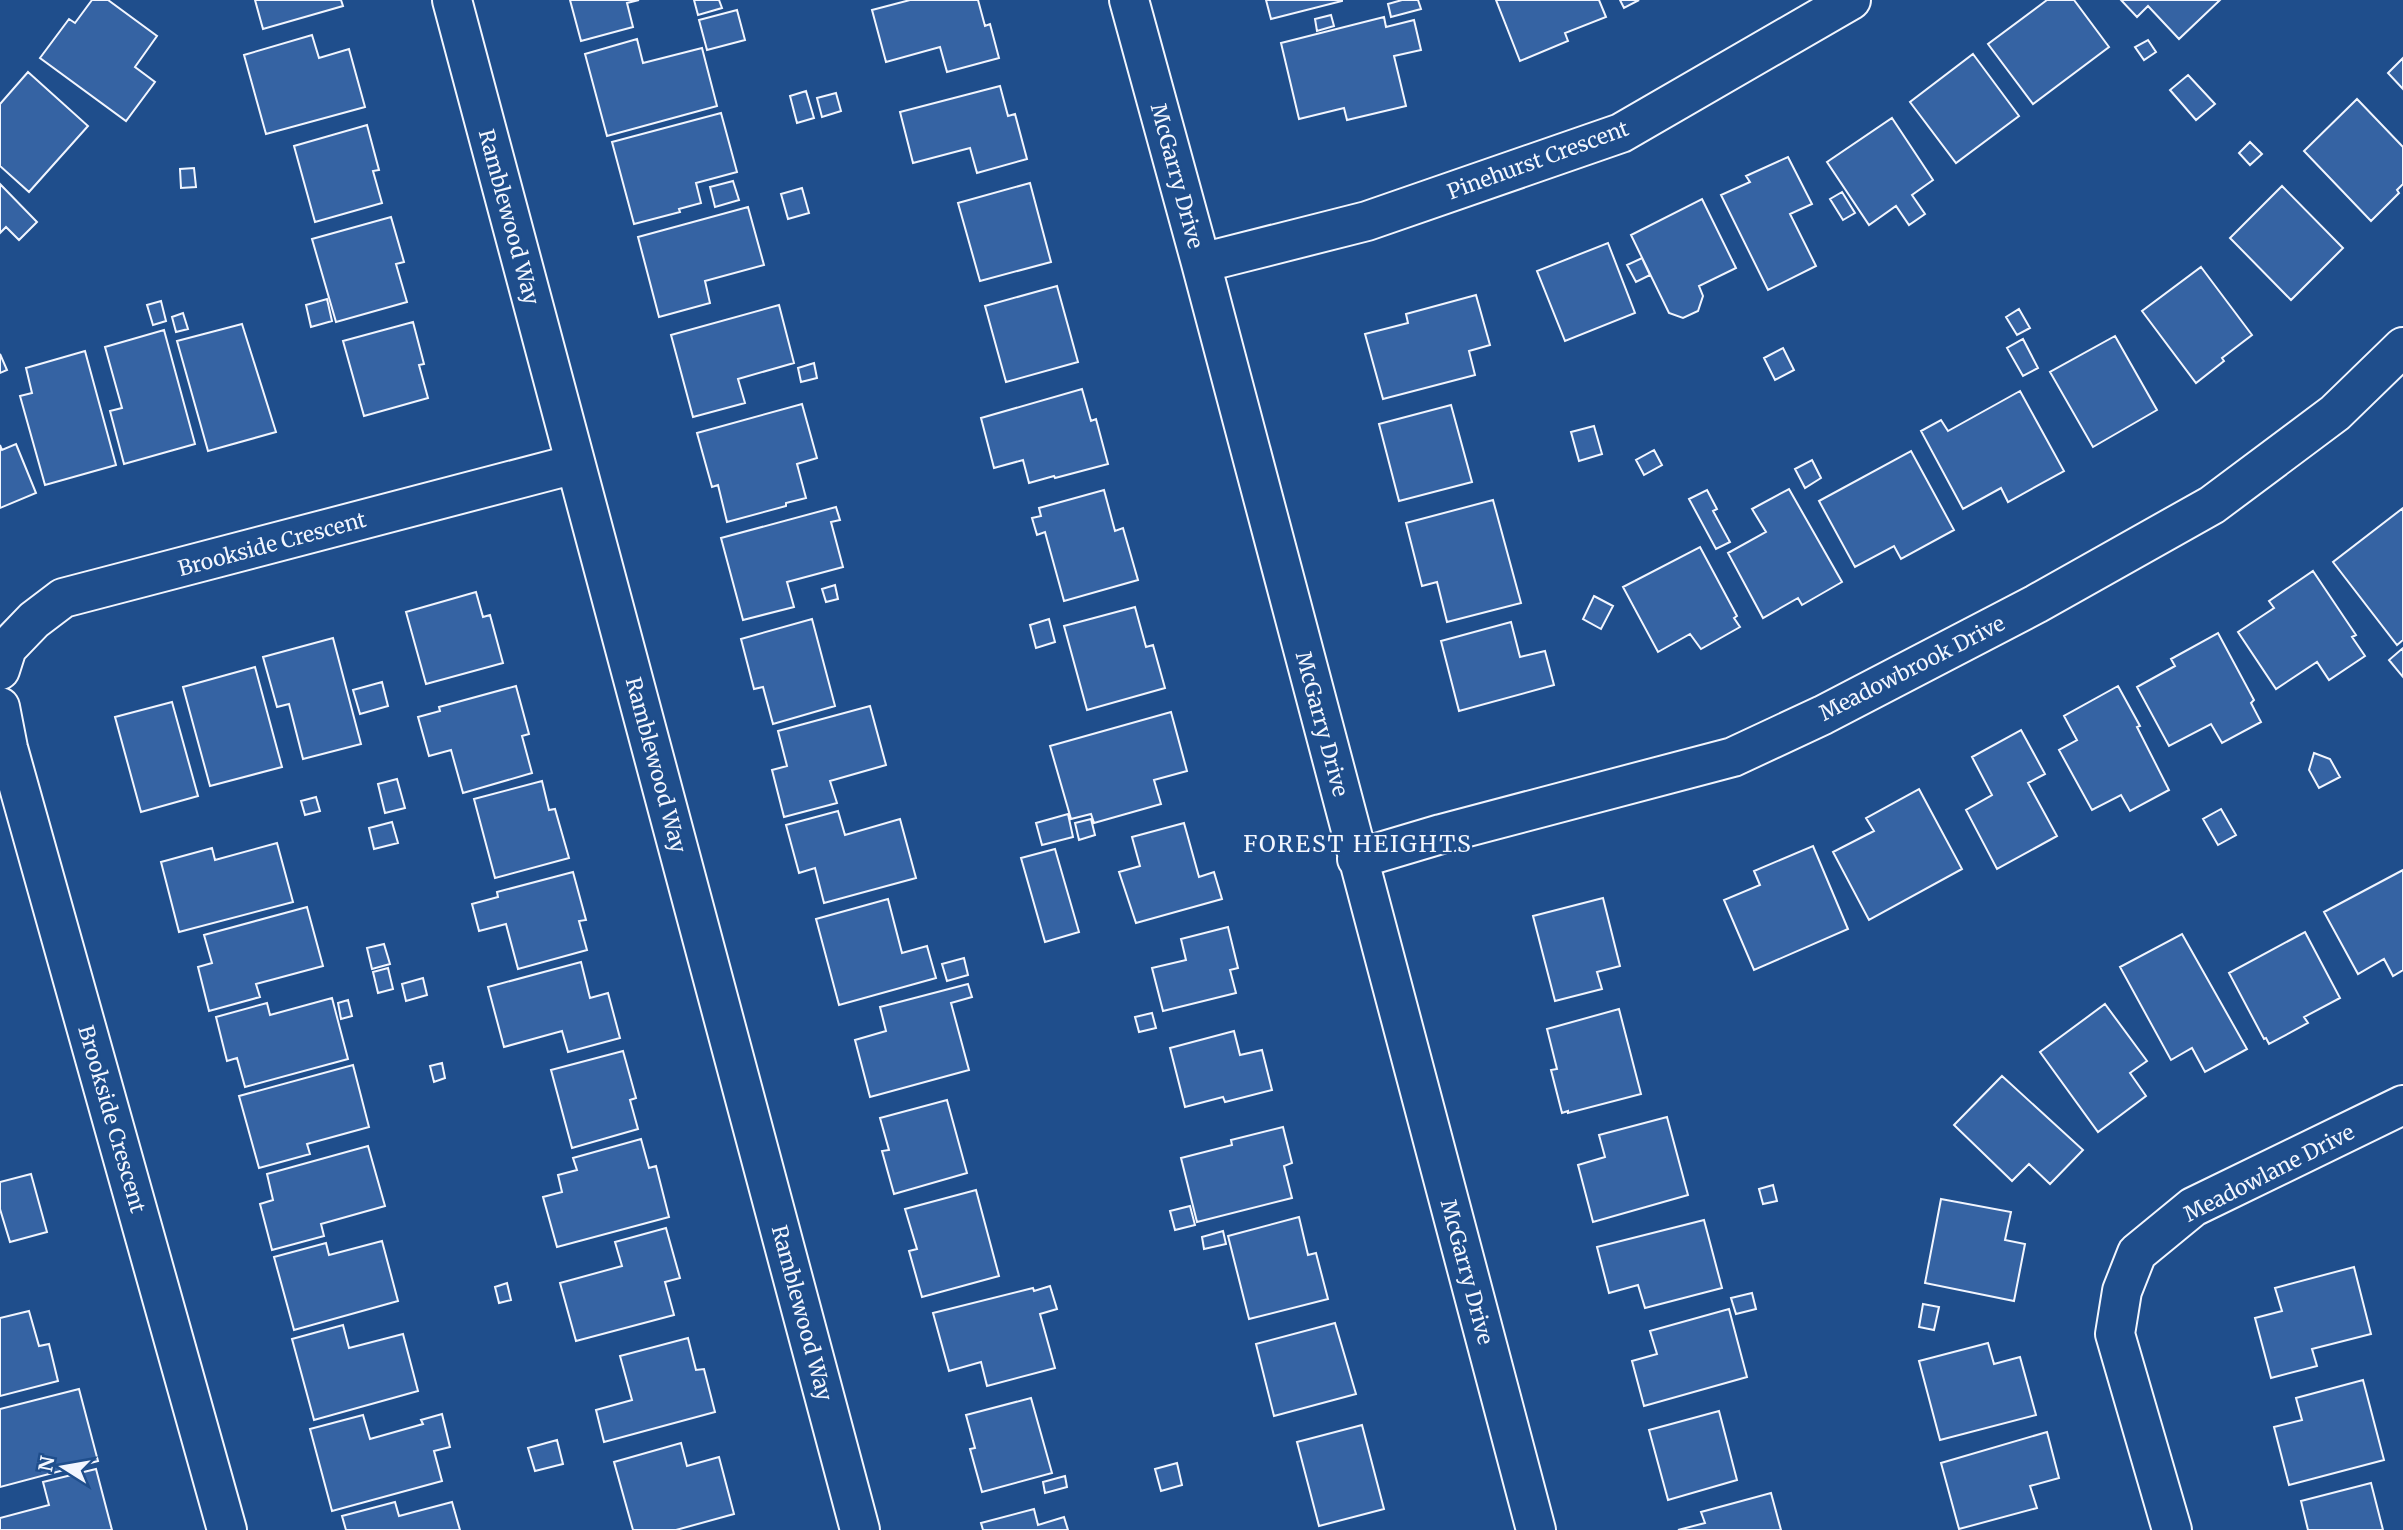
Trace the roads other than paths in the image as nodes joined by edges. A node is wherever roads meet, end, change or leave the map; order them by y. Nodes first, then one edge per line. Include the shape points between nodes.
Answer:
1 (452, 0) edge
2 (1129, 0) edge
3 (1852, 0) edge
4 (1201, 263) junction
5 (2403, 347) edge
6 (575, 464) junction
7 (0, 670) edge
8 (0, 707) edge
9 (1357, 859) junction
10 (2403, 1105) edge
11 (227, 1530) edge
12 (860, 1530) edge
13 (1536, 1530) edge
14 (2172, 1530) edge

1 - 6 street, Ramblewood Way
2 - 4 street, McGarry Drive
3 - 4 street, Pinehurst Crescent via 1621,133 1367,221
4 - 9 street, McGarry Drive
5 - 9 street, Meadowbrook Drive via 2335,413 2212,505 1824,715 1733,757
6 - 7 street, Brookside Crescent via 63,598 7,648
6 - 12 street, Ramblewood Way
8 - 11 street, Brookside Crescent
9 - 13 street, McGarry Drive
10 - 14 street, Meadowlane Drive via 2193,1207 2137,1253 2122,1291 2115,1334

